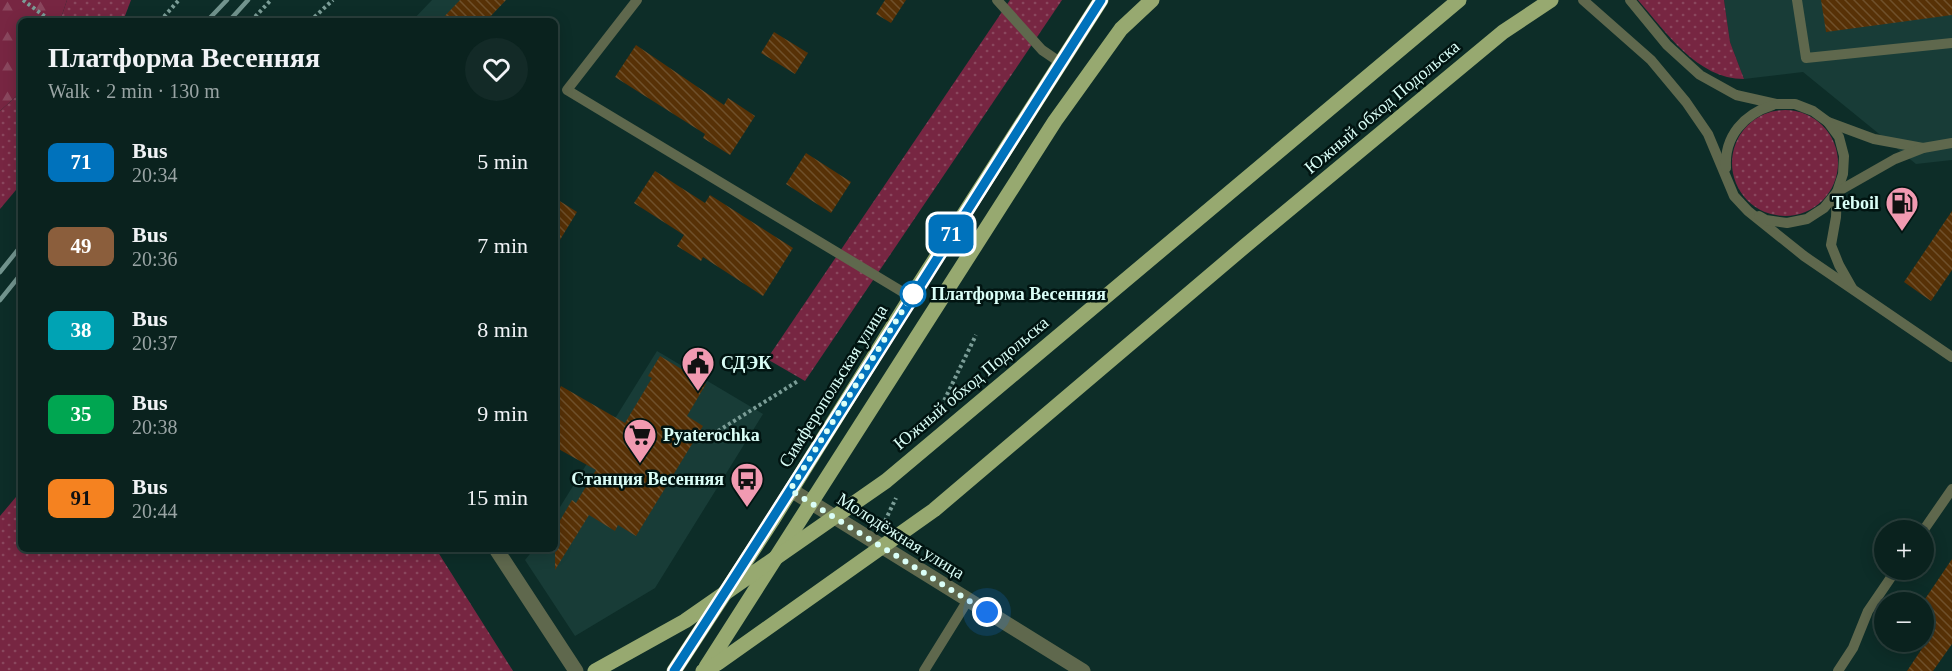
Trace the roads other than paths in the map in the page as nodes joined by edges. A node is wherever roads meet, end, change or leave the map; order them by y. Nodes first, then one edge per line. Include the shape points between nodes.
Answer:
1 (637, 0) edge
2 (997, 0) edge
3 (1101, 0) edge
4 (1152, 0) edge
5 (1459, 0) edge
6 (1551, 0) edge
7 (1583, 0) edge
8 (1630, 0) edge
9 (1797, 0) edge
10 (1952, 44) edge
11 (1061, 63) junction
12 (1776, 104) junction
13 (1828, 122) junction
14 (1952, 143) edge
15 (1923, 148) junction
16 (1726, 177) junction
17 (1837, 192) junction
18 (1748, 211) junction
19 (1854, 291) junction
20 (911, 297) junction
21 (1952, 357) edge
22 (1952, 489) edge
23 (790, 490) junction
24 (811, 503) junction
25 (1931, 520) edge
26 (498, 552) edge
27 (1889, 580) edge
28 (968, 600) junction
29 (576, 671) edge
30 (595, 671) edge
31 (674, 671) edge
32 (704, 671) edge
33 (924, 671) edge
34 (1083, 671) edge
35 (1838, 671) edge

1 - 20 lane via 567,90
2 - 11 lane via 1042,50
3 - 11 main road, Симферопольская улица
4 - 24 main road via 1121,29 1055,121
5 - 30 main road, Южный обход Подольска via 885,481 685,621
6 - 32 main road, Южный обход Подольска via 1503,32 934,510
7 - 16 lane via 1651,60 1686,102 1708,134
8 - 12 lane via 1667,45 1700,75 1736,95
9 - 10 lane via 1806,58
11 - 20 main road, Симферопольская улица
12 - 13 lane via 1795,104
12 - 16 lane via 1758,109 1743,120 1731,137 1725,156
13 - 15 lane via 1874,139
13 - 17 lane via 1839,138 1844,156
14 - 15 lane
15 - 17 lane
16 - 18 lane via 1734,196
17 - 18 lane via 1824,208 1797,221 1766,220
17 - 19 lane via 1831,244
18 - 19 lane
19 - 21 lane
20 - 23 main road, Симферопольская улица
22 - 25 lane
23 - 24 street, Молодёжная улица
23 - 31 main road, Симферопольская улица
24 - 28 street, Молодёжная улица
24 - 32 main road
26 - 29 street
27 - 35 lane via 1868,611 1853,648
28 - 33 lane
28 - 34 street, Молодёжная улица

